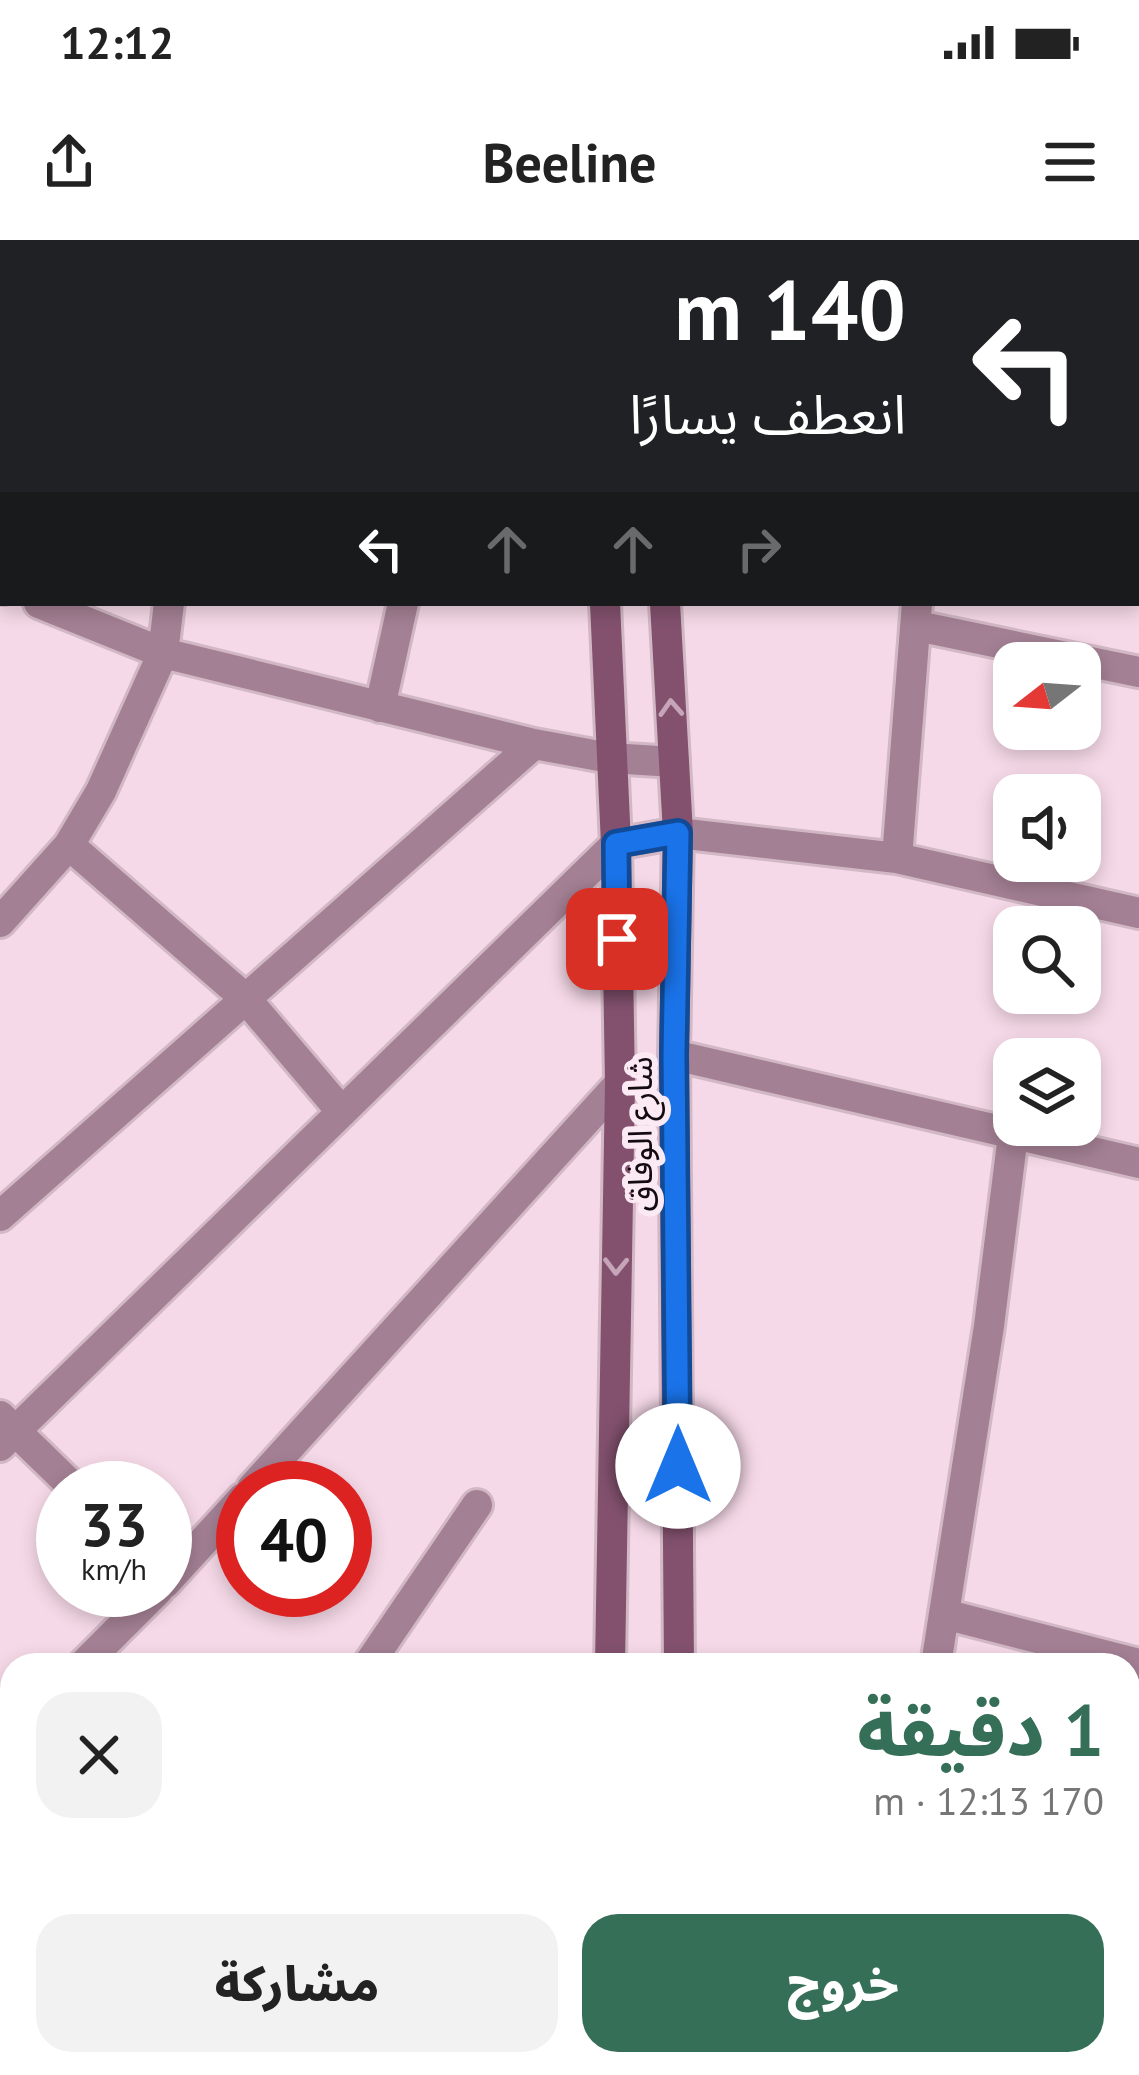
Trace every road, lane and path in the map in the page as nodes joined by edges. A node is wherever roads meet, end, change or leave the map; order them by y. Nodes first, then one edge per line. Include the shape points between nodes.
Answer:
1 (46, 606) edge
2 (169, 606) edge
3 (402, 606) edge
4 (605, 606) edge
5 (665, 606) edge
6 (917, 615) edge
7 (163, 653) junction
8 (1139, 672) edge
9 (380, 706) junction
10 (534, 744) junction
11 (610, 758) junction
12 (674, 762) junction
13 (678, 833) junction
14 (616, 844) junction
15 (69, 845) junction
16 (897, 858) junction
17 (1139, 913) edge
18 (0, 922) edge
19 (246, 999) junction
20 (674, 1055) junction
21 (620, 1083) junction
22 (342, 1112) junction
23 (993, 1130) edge
24 (1012, 1146) edge
25 (1062, 1146) edge
26 (1139, 1163) edge
27 (0, 1216) edge
28 (5, 1431) edge
29 (41, 1461) edge
30 (277, 1461) edge
31 (477, 1504) dead end
32 (216, 1527) edge
33 (192, 1553) edge
34 (944, 1614) junction
35 (130, 1617) edge
36 (95, 1653) edge
37 (376, 1653) edge
38 (610, 1653) edge
39 (679, 1653) edge
40 (938, 1653) edge
41 (1096, 1653) edge

1 - 7 street
2 - 7 street
3 - 9 street
4 - 11 street, شارع الوفاق
12 -> 5 street, شارع الوفاق
6 - 8 street
6 - 16 street
7 - 9 street
7 - 15 street
9 - 10 street
10 - 11 street
10 - 19 street
11 - 12 street
11 - 14 street, شارع الوفاق
12 - 13 street, شارع الوفاق
13 - 14 street
13 - 16 street
13 - 20 street, شارع الوفاق
14 - 21 street, شارع الوفاق
14 - 22 street
15 - 18 street
15 - 19 street
16 - 17 street
19 - 22 street
19 - 27 street
20 - 23 street
20 - 39 street, شارع الوفاق
21 - 30 street
21 -> 38 street, شارع الوفاق
22 - 28 street
24 - 34 street
25 - 26 street
28 - 29 street
31 - 37 street
32 - 33 street
34 - 40 street
34 - 41 street
35 - 36 street

